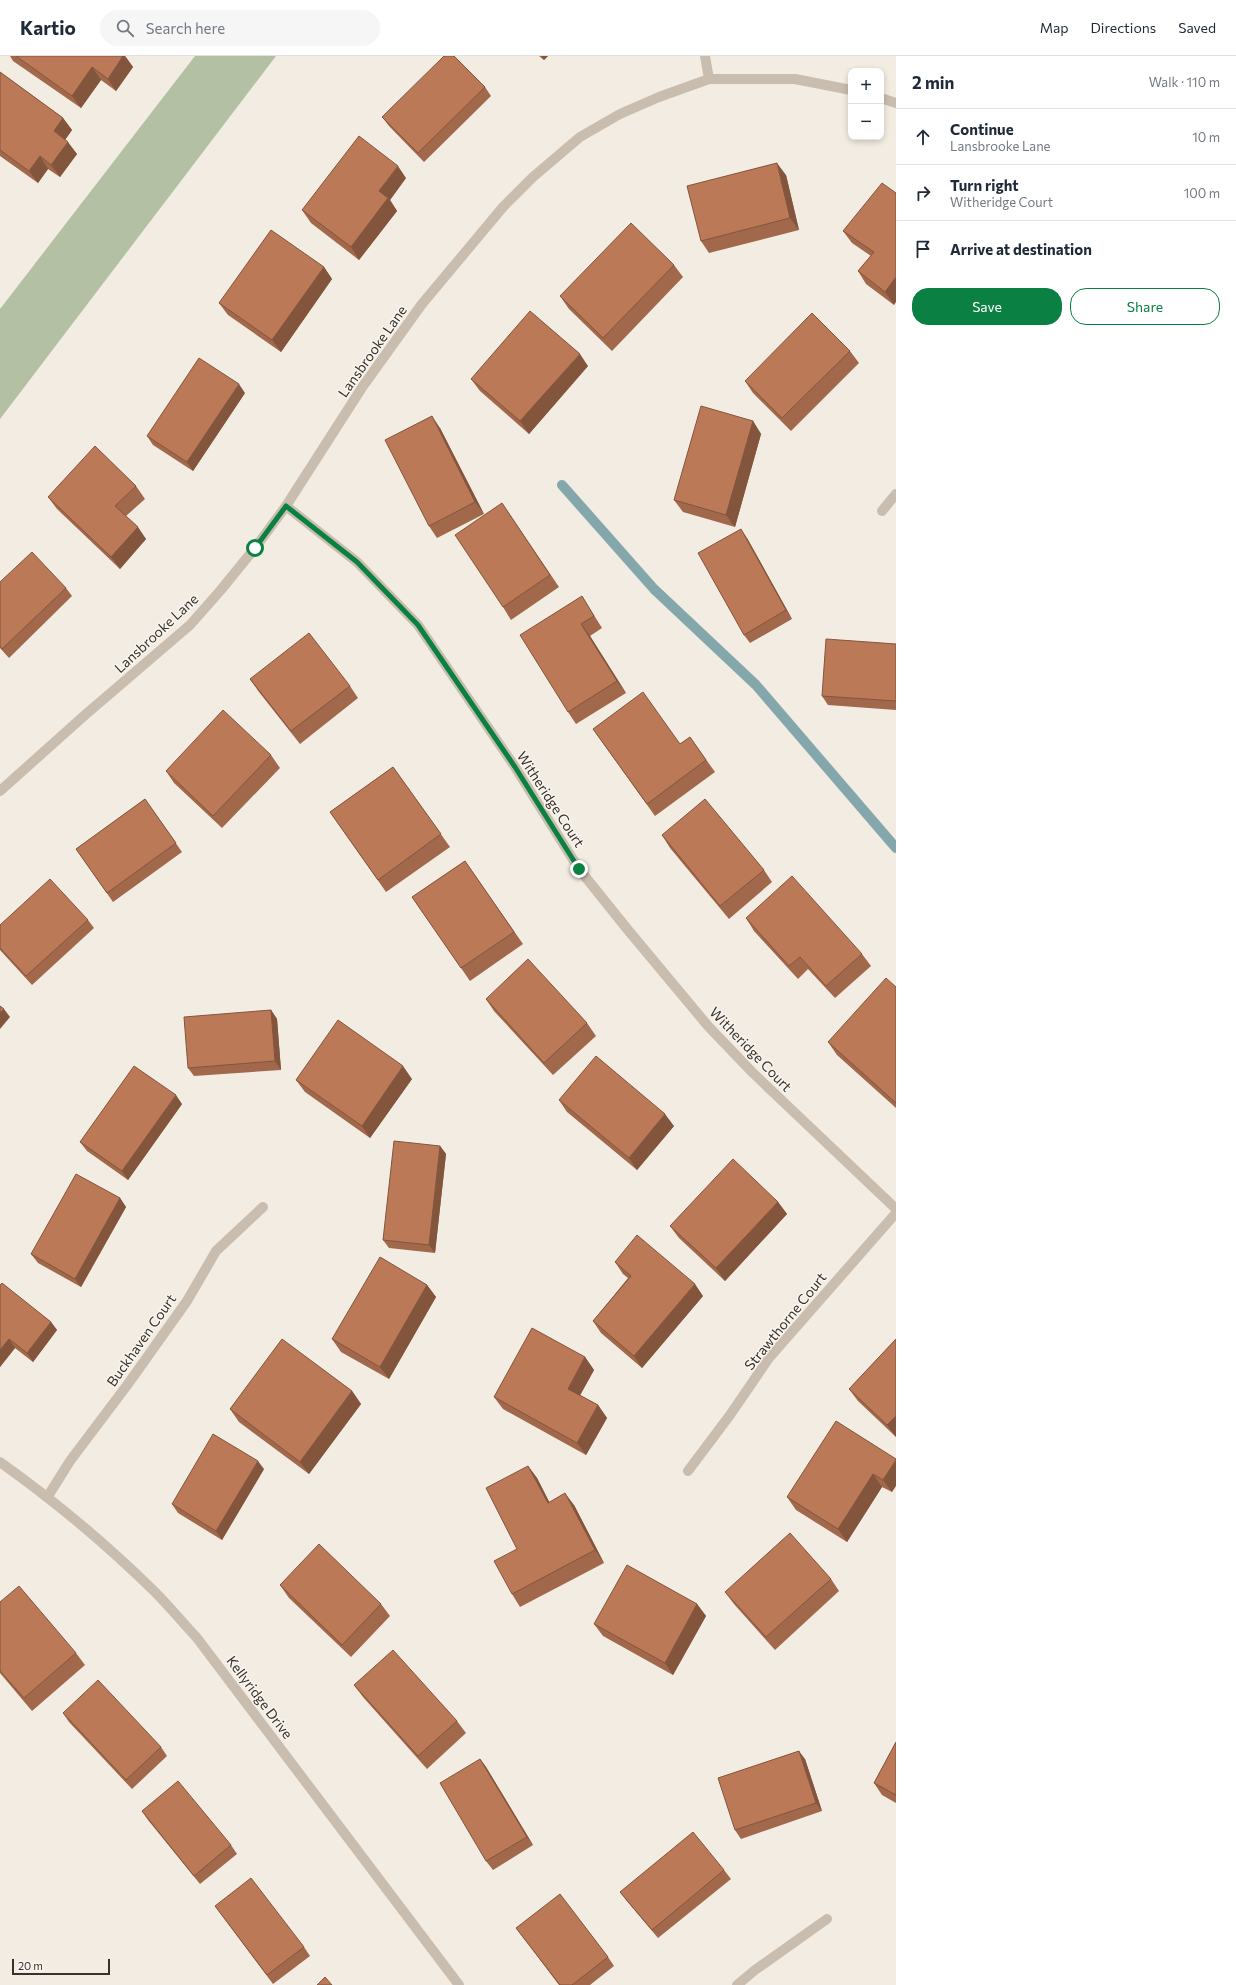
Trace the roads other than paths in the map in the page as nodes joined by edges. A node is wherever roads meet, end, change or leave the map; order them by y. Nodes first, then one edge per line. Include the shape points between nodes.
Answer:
1 (705, 56) edge
2 (708, 79) junction
3 (848, 89) edge
4 (884, 99) edge
5 (896, 103) edge
6 (896, 494) edge
7 (286, 506) junction
8 (882, 511) dead end
9 (0, 791) edge
10 (263, 1207) dead end
11 (896, 1209) edge
12 (896, 1213) edge
13 (0, 1462) edge
14 (688, 1471) dead end
15 (48, 1496) junction
16 (827, 1919) dead end
17 (459, 1985) edge
18 (737, 1985) edge

1 - 2 street
2 - 3 street, Lansbrooke Lane via 795,79
2 - 7 street, Lansbrooke Lane via 659,97 580,137 503,207 422,304 364,386
4 - 5 street
6 - 8 street
7 - 9 street, Lansbrooke Lane via 255,548 190,625
7 - 11 street, Witheridge Court via 357,562 418,625 515,767 579,869 708,1026 753,1073
10 - 15 street, Buckhaven Court via 216,1251 187,1301 70,1461
12 - 14 street, Strawthorne Court via 768,1358
13 - 15 street, Kellyridge Drive
15 - 17 street, Kellyridge Drive via 155,1592 197,1638
16 - 18 street

